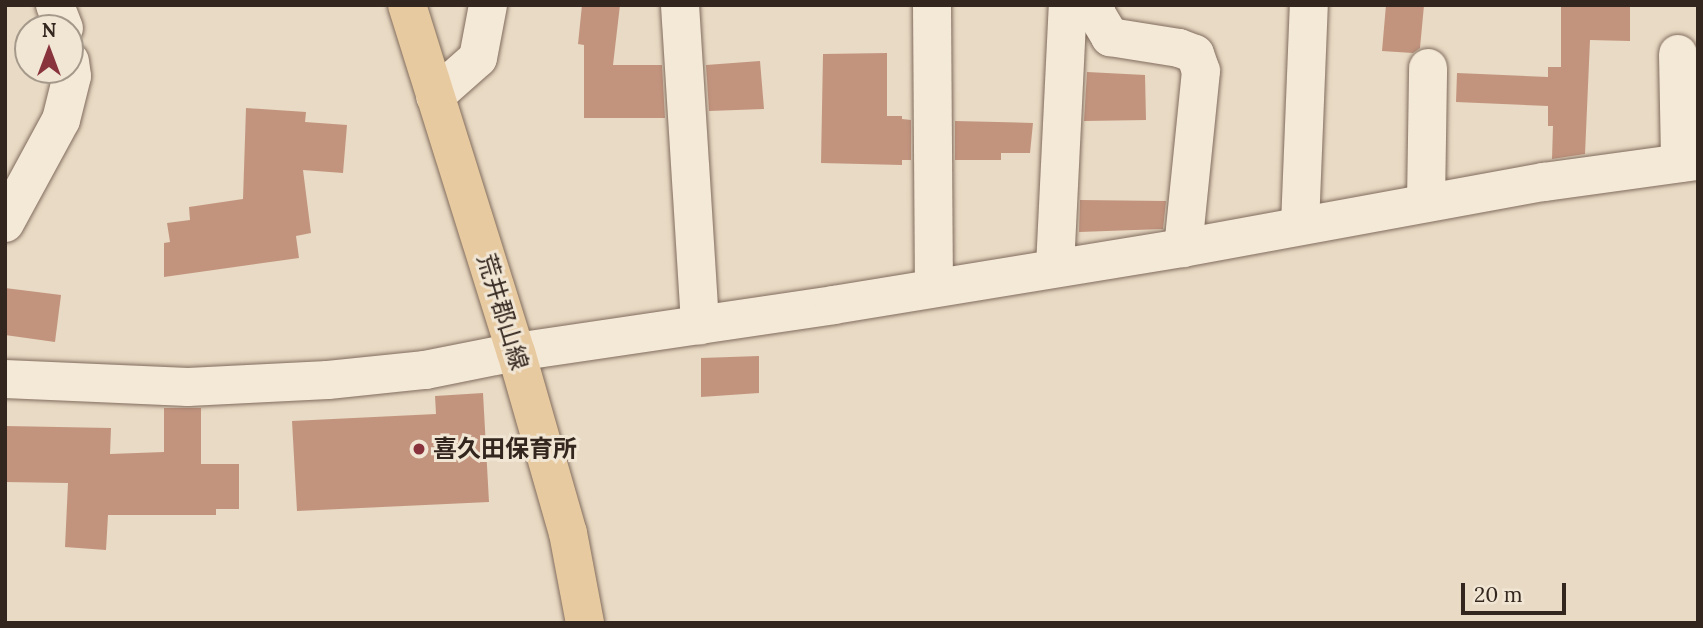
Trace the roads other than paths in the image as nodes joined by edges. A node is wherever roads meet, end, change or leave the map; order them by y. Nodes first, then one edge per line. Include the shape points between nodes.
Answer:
1 (407, 5) edge
2 (488, 5) edge
3 (680, 5) edge
4 (932, 5) edge
5 (1068, 5) edge
6 (1095, 5) edge
7 (1309, 5) edge
8 (1678, 54) dead end
9 (1428, 68) dead end
10 (70, 84) edge
11 (435, 96) junction
12 (1689, 162) edge
13 (1426, 202) junction
14 (5, 223) edge
15 (1300, 225) junction
16 (1183, 248) junction
17 (1055, 267) junction
18 (934, 288) junction
19 (700, 325) junction
20 (516, 352) junction
21 (5, 379) edge
22 (586, 623) edge

1 - 11 main road, 荒井郡山線
2 - 11 street via 478,58
3 - 19 street
4 - 18 street
5 - 17 street
6 - 16 street via 1110,37 1195,54 1201,71
7 - 15 street
8 - 12 street
9 - 13 street
10 - 14 street via 61,120
11 - 20 main road, 荒井郡山線
12 - 13 street
13 - 15 street
15 - 16 street
16 - 17 street
17 - 18 street
18 - 19 street
19 - 20 street
20 - 21 street via 425,370 328,380 188,387
20 - 22 main road, 荒井郡山線 via 568,533

